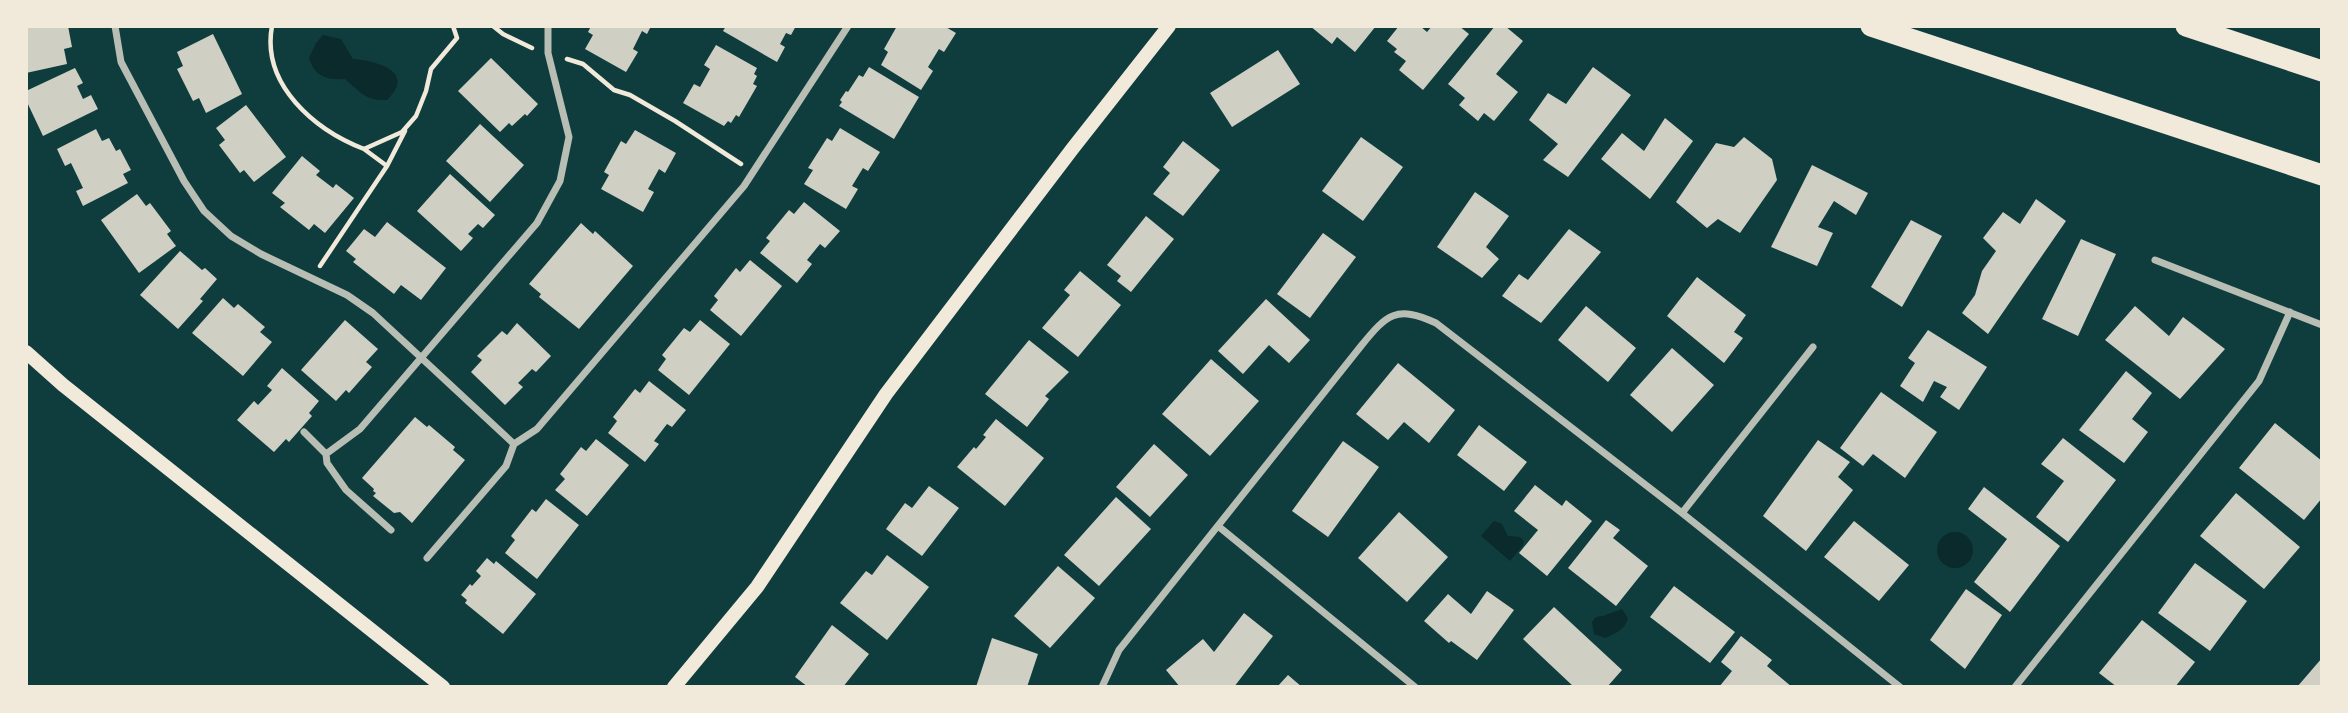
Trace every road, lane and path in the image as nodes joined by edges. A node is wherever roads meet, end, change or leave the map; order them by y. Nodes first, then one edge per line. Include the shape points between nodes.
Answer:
1 (115, 26) edge
2 (272, 26) edge
3 (453, 26) edge
4 (493, 26) edge
5 (548, 26) edge
6 (848, 26) edge
7 (1169, 26) edge
8 (1871, 26) edge
9 (2186, 26) edge
10 (548, 53) junction
11 (2322, 71) edge
12 (406, 128) junction
13 (364, 149) junction
14 (387, 166) junction
15 (753, 172) junction
16 (2322, 175) edge
17 (2155, 260) dead end
18 (311, 278) junction
19 (2290, 313) junction
20 (2322, 325) edge
21 (1813, 347) dead end
22 (26, 352) edge
23 (421, 356) junction
24 (304, 432) dead end
25 (514, 444) junction
26 (326, 454) junction
27 (1682, 513) junction
28 (1217, 526) junction
29 (391, 530) dead end
30 (427, 558) dead end
31 (443, 687) edge
32 (674, 687) edge
33 (1102, 687) edge
34 (1415, 687) edge
35 (1900, 687) edge
36 (2015, 687) edge

1 - 18 street via 121,62 204,211 232,236
2 - 13 path via 272,62 303,112
3 - 12 path via 457,38 431,69 416,116
4 - 10 path
5 - 10 street
6 - 15 street
7 - 32 main road via 886,394 757,587
8 - 16 highway
9 - 11 highway
10 - 15 path via 583,64 614,90 675,121
10 - 23 street via 569,137 560,181 537,223
12 - 13 path
12 - 14 path
13 - 14 path
14 - 18 path
15 - 25 street via 537,429
17 - 19 street
18 - 23 street via 373,313
19 - 20 street
19 - 36 street via 2259,381
21 - 27 street
22 - 31 main road
23 - 25 street
23 - 26 street via 360,429
24 - 26 street
25 - 30 street via 506,466
26 - 29 street via 346,490
27 - 28 street via 1436,323 1416,314 1396,314 1369,335
27 - 35 street
28 - 33 street via 1119,650
28 - 34 street

